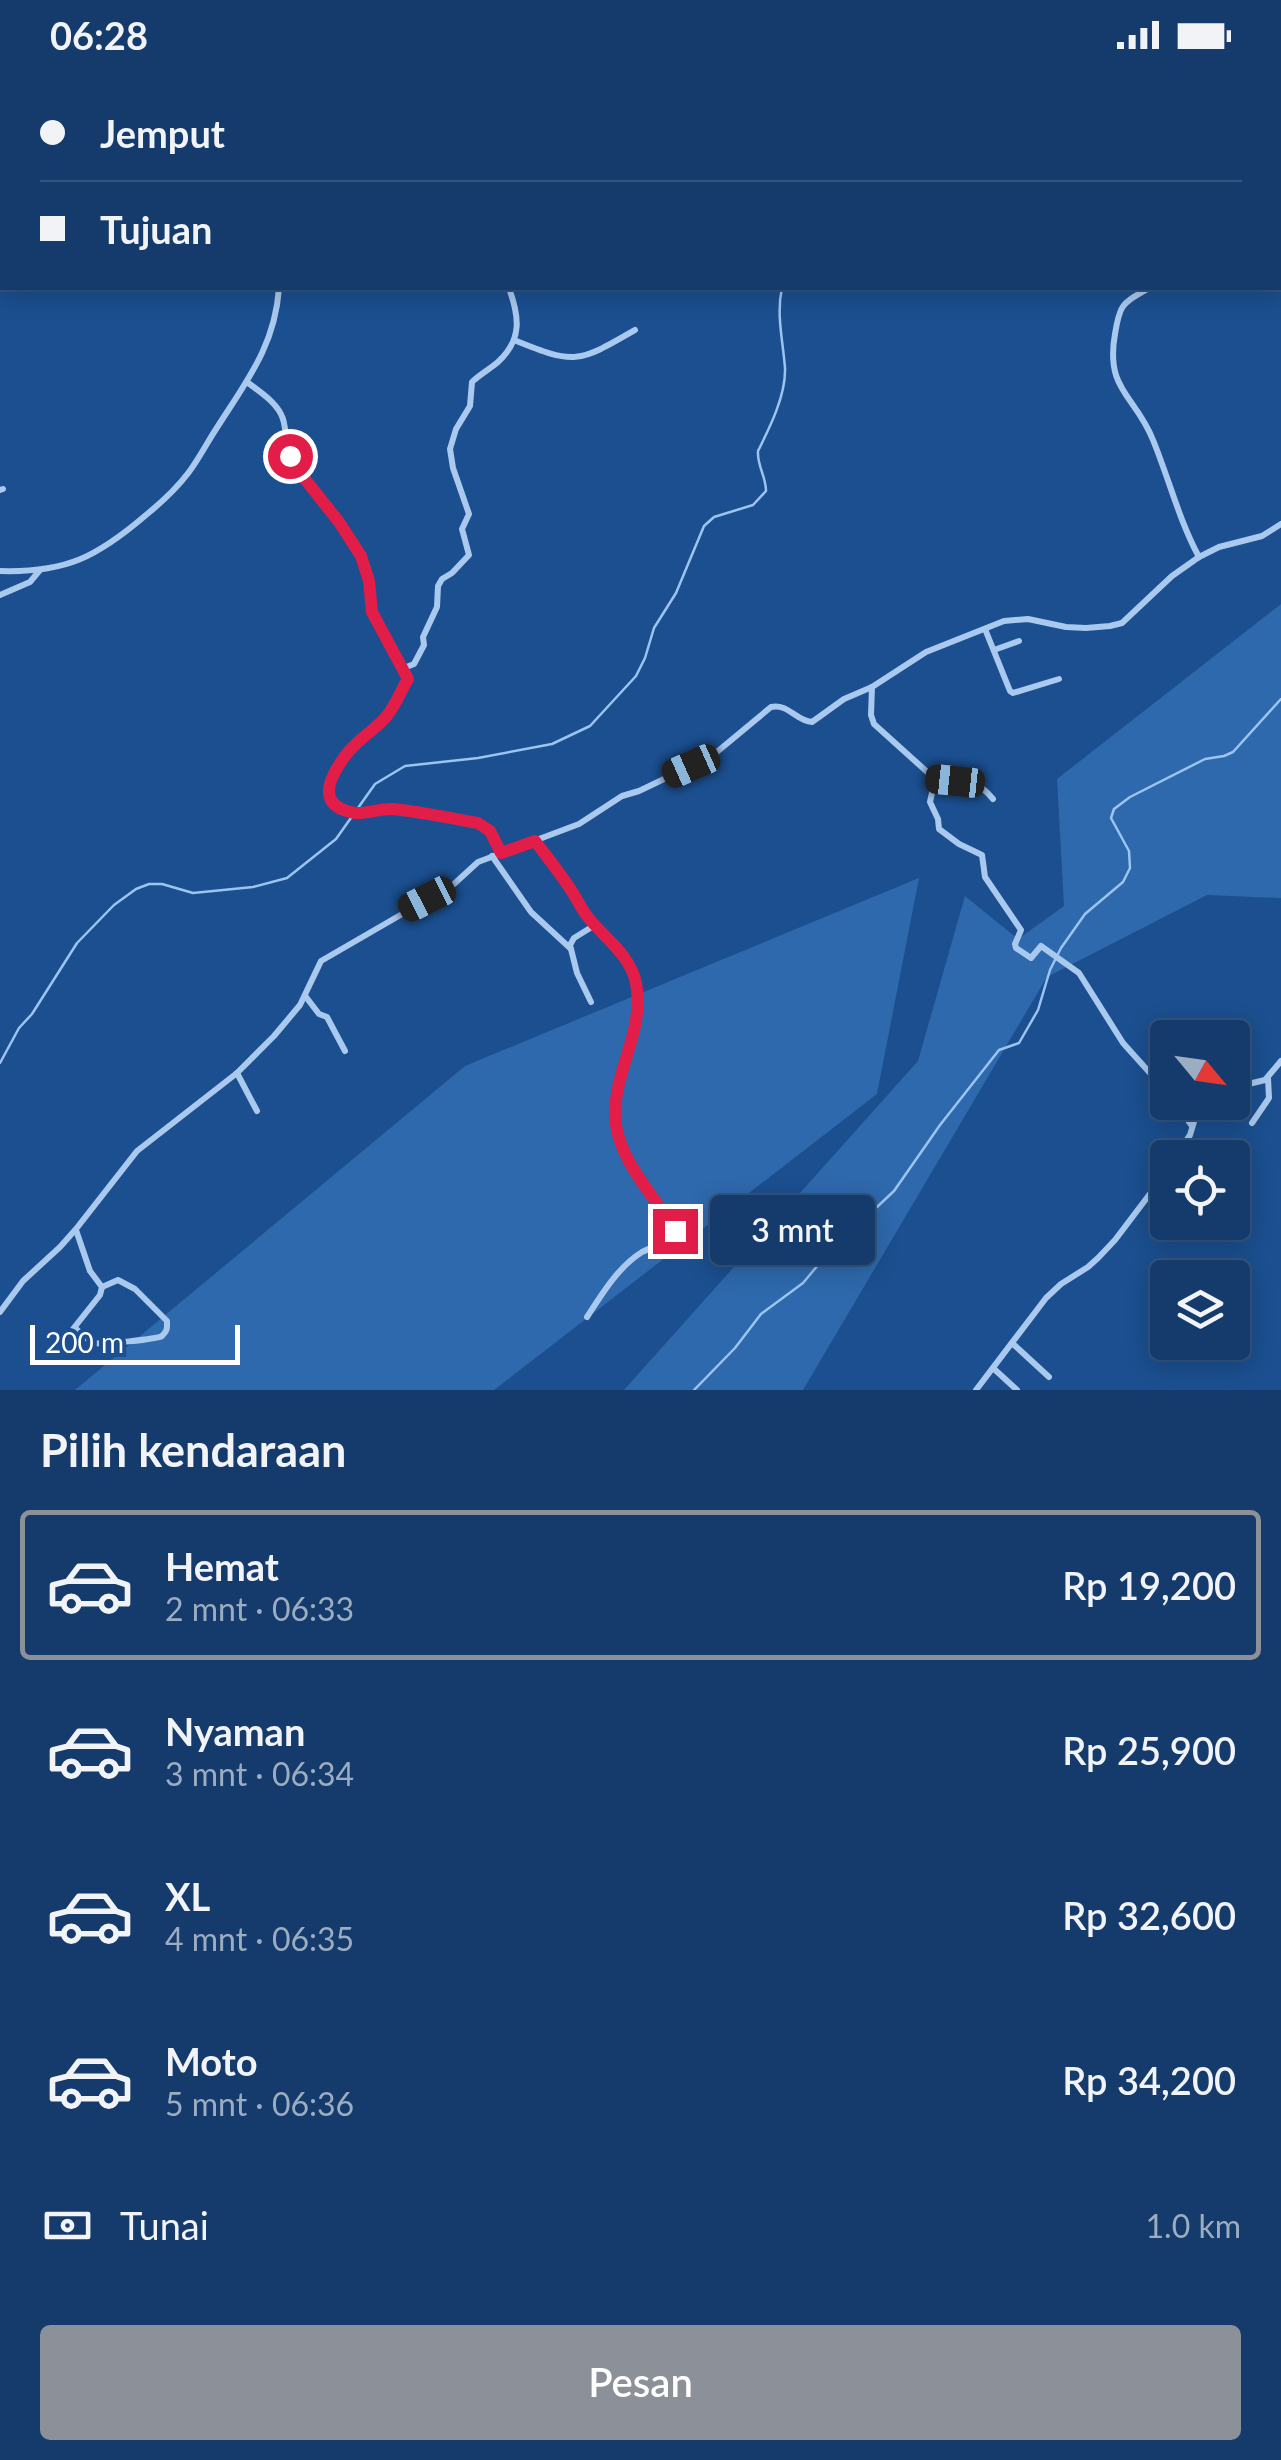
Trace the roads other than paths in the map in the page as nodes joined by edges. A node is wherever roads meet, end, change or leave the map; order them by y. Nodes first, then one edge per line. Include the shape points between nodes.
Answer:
1 (280, 290) edge
2 (510, 290) edge
3 (1134, 292) edge
4 (635, 330) dead end
5 (514, 340) junction
6 (247, 382) junction
7 (1281, 524) edge
8 (1199, 557) junction
9 (40, 570) junction
10 (0, 571) edge
11 (0, 594) edge
12 (985, 629) junction
13 (1019, 640) dead end
14 (994, 650) junction
15 (404, 668) junction
16 (1059, 678) dead end
17 (872, 687) junction
18 (935, 779) junction
19 (994, 800) dead end
20 (535, 841) junction
21 (501, 853) junction
22 (492, 856) junction
23 (595, 925) junction
24 (570, 948) junction
25 (306, 997) junction
26 (591, 1002) dead end
27 (344, 1050) dead end
28 (1281, 1061) edge
29 (238, 1073) junction
30 (1150, 1073) edge
31 (1268, 1078) junction
32 (1250, 1083) edge
33 (257, 1111) dead end
34 (1188, 1120) edge
35 (1195, 1120) edge
36 (1252, 1123) dead end
37 (1193, 1126) junction
38 (1186, 1140) edge
39 (1150, 1194) edge
40 (76, 1228) junction
41 (102, 1288) junction
42 (0, 1312) edge
43 (587, 1317) dead end
44 (75, 1328) junction
45 (1012, 1343) junction
46 (54, 1353) dead end
47 (993, 1368) junction
48 (1048, 1377) dead end
49 (976, 1390) edge
50 (1016, 1390) edge

1 - 6 street via 272,332
2 - 5 street via 518,319
3 - 8 street via 1120,309 1113,370 1148,428
4 - 5 street via 576,358
5 - 15 street via 472,382 470,406 452,438 452,468 469,514 462,529 469,555 442,579 424,645
6 - 9 street via 190,471 156,507 98,552
6 - 15 street via 278,410 292,461 356,547 372,612
7 - 8 street
8 - 12 street via 1118,624 1074,628 1014,619
9 - 10 street
9 - 11 street via 30,582
12 - 14 street
12 - 17 street via 926,652
13 - 14 street
14 - 16 street via 1013,693
15 - 21 street via 408,679 392,710 354,744 329,782 332,800 355,812 385,808 478,823
17 - 18 street via 874,724
17 - 20 street via 812,722 771,707 712,756
18 - 19 street via 980,784
18 - 30 street via 930,802 939,829 982,855 984,877 1021,930 1016,948 1031,958 1041,946 1079,973
20 - 21 street
20 - 23 street
21 - 22 street
22 - 24 street via 531,912
22 - 25 street via 321,961
23 - 24 street
23 - 43 street via 629,964 637,994 637,1020 615,1104 619,1137 676,1235 632,1260
24 - 26 street
25 - 27 street via 327,1017
25 - 29 street
28 - 31 street
29 - 33 street
29 - 40 street via 146,1142
31 - 32 street
31 - 36 street via 1269,1098
34 - 37 street
35 - 37 street
37 - 38 street
39 - 45 street via 1115,1240 1046,1298
40 - 41 street
40 - 42 street
41 - 44 street
41 - 44 street via 118,1280 135,1289 167,1321 166,1330 154,1340 102,1345
44 - 46 street
45 - 47 street
45 - 48 street
47 - 49 street
47 - 50 street

